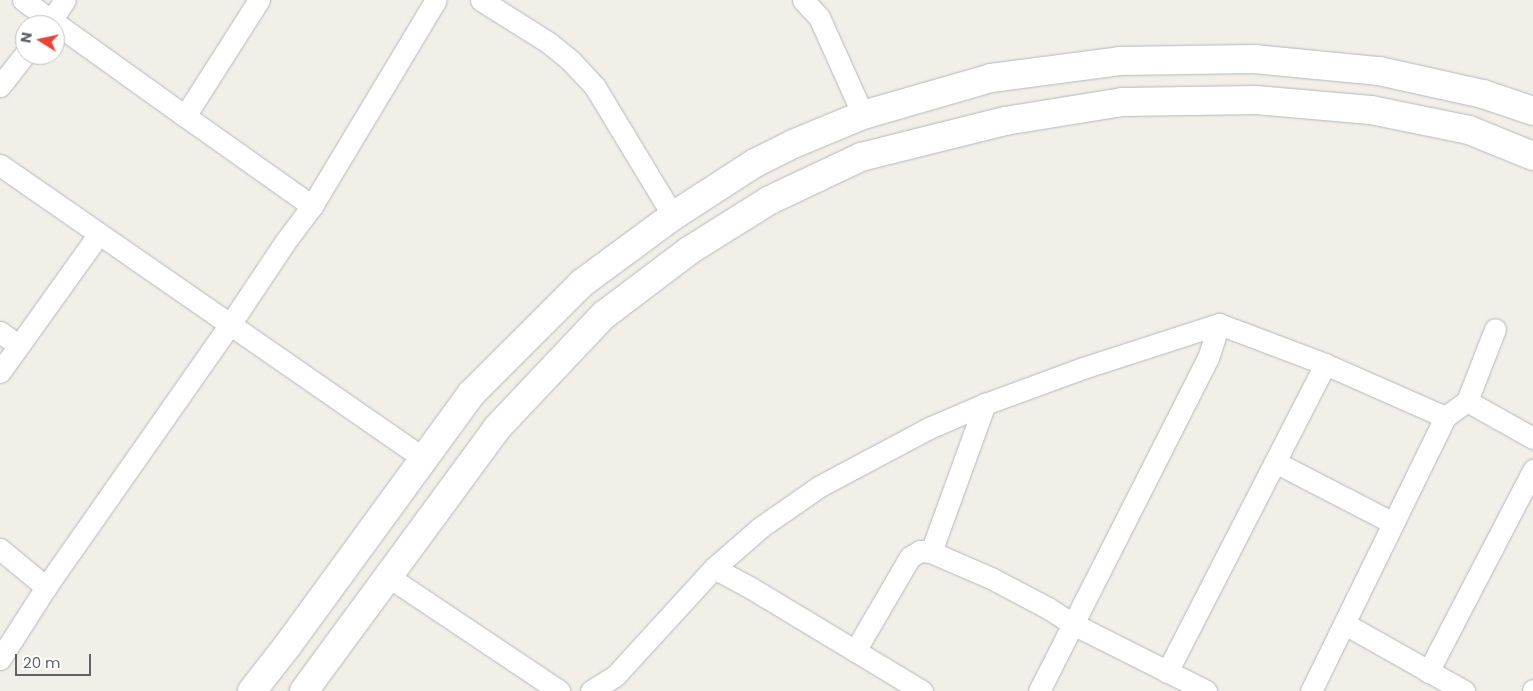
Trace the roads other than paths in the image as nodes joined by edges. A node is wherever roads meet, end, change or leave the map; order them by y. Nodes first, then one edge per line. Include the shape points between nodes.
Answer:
1 (23, 0) edge
2 (64, 0) edge
3 (259, 0) edge
4 (436, 0) edge
5 (481, 0) edge
6 (803, 0) edge
7 (40, 15) edge
8 (54, 15) edge
9 (65, 34) edge
10 (1254, 59) junction
11 (16, 65) edge
12 (0, 86) edge
13 (1256, 100) junction
14 (1533, 111) edge
15 (863, 115) junction
16 (185, 116) junction
17 (1533, 156) edge
18 (0, 166) edge
19 (312, 206) junction
20 (672, 216) junction
21 (98, 234) junction
22 (546, 321) junction
23 (231, 324) junction
24 (1219, 324) junction
25 (1495, 329) dead end
26 (0, 332) edge
27 (18, 345) junction
28 (572, 349) junction
29 (1325, 364) junction
30 (0, 372) edge
31 (1467, 402) junction
32 (985, 404) junction
33 (1445, 417) junction
34 (1533, 438) edge
35 (423, 458) junction
36 (1275, 462) junction
37 (1533, 470) edge
38 (1393, 523) junction
39 (0, 549) edge
40 (931, 552) junction
41 (714, 568) junction
42 (389, 577) junction
43 (46, 587) junction
44 (1073, 624) junction
45 (1344, 624) junction
46 (855, 651) junction
47 (0, 659) edge
48 (1167, 672) junction
49 (1428, 672) junction
50 (252, 691) edge
51 (304, 691) edge
52 (559, 691) edge
53 (591, 691) edge
54 (922, 691) edge
55 (1039, 691) edge
56 (1206, 691) edge
57 (1311, 691) edge
58 (1464, 691) edge

1 - 7 street
2 - 8 street
3 - 16 street
4 - 19 street
5 - 20 street via 572,60 589,80
6 - 15 street via 819,17
9 - 16 street
10 - 13 main road
10 - 14 main road via 1379,71 1484,94
10 - 15 main road via 1120,61 992,78
11 - 12 street
13 - 17 main road via 1381,112 1469,130
13 - 28 main road via 1122,102 1005,121 860,157 770,200 690,250 604,315
15 - 20 main road via 755,163
16 - 19 street
18 - 21 street
19 - 23 street
20 - 22 main road via 582,283
21 - 23 street
21 - 27 street
22 - 28 main road
22 - 35 main road via 470,394
23 - 35 street
23 - 43 street
24 - 29 street
24 - 32 street
24 - 44 street via 1208,358
25 - 31 street
26 - 27 street
27 - 30 street
28 - 42 main road via 497,428
29 - 33 street
29 - 36 street
31 - 33 street
31 - 34 street
32 - 40 street
32 - 41 street via 929,428 820,486 761,527
33 - 38 street
35 - 50 main road via 294,638
36 - 38 street
36 - 48 street
37 - 49 street
38 - 45 street
39 - 43 street
40 - 44 street via 999,582
40 - 46 street via 920,551 910,557
41 - 46 street
41 - 53 street via 615,676
42 - 51 main road
42 - 52 street
43 - 47 street
44 - 48 street
44 - 55 street
45 - 49 street
45 - 57 street
46 - 54 street
48 - 56 street
49 - 58 street

